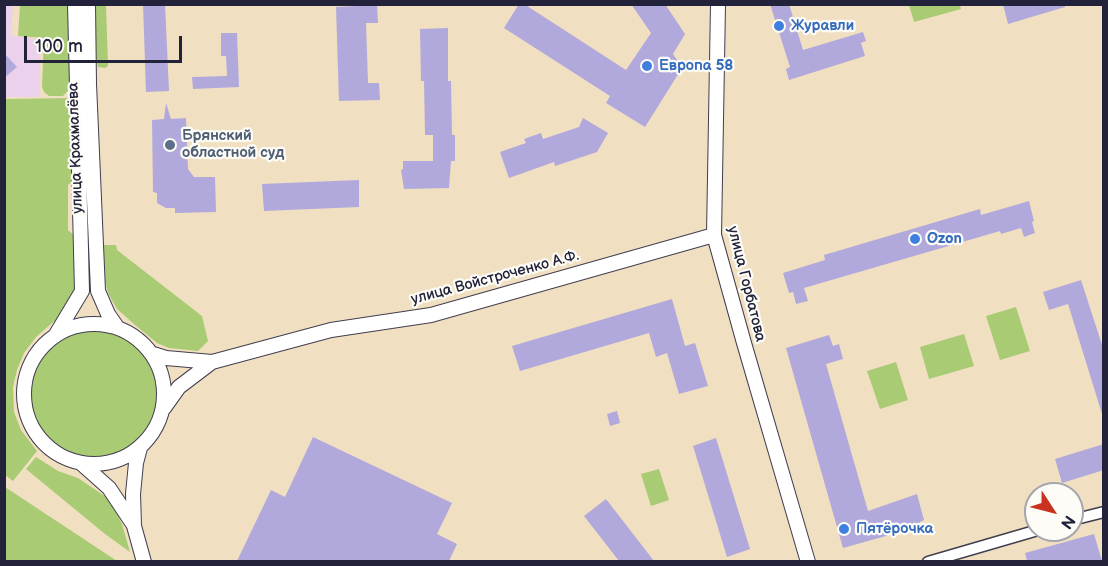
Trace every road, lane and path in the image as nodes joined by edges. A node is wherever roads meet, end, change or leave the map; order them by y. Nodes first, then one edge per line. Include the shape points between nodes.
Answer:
1 (75, 4) edge
2 (88, 4) edge
3 (718, 4) edge
4 (714, 235) junction
5 (117, 327) junction
6 (55, 336) junction
7 (153, 354) junction
8 (212, 362) junction
9 (164, 408) junction
10 (140, 448) junction
11 (82, 464) junction
12 (1104, 512) edge
13 (1084, 517) edge
14 (134, 526) junction
15 (1024, 534) edge
16 (144, 561) edge
17 (808, 561) edge
18 (928, 561) edge

1 - 6 main road via 82,291
2 - 5 main road, улица Крахмалёва via 98,291
3 - 4 main road, улица Горбатова
4 - 8 main road, улица Войстроченко А.Ф. via 431,315 331,330
4 - 17 main road, улица Горбатова
5 - 6 main road via 90,324
5 - 7 main road via 137,338
6 - 11 main road via 33,360 24,391 25,407 34,430 49,449
7 - 8 main road
7 - 9 main road via 165,387
8 - 9 main road via 179,387
9 - 10 main road via 155,430
10 - 11 main road via 113,463
10 - 14 main road via 133,478
11 - 14 main road via 109,488
12 - 13 street
14 - 16 main road
15 - 18 street

